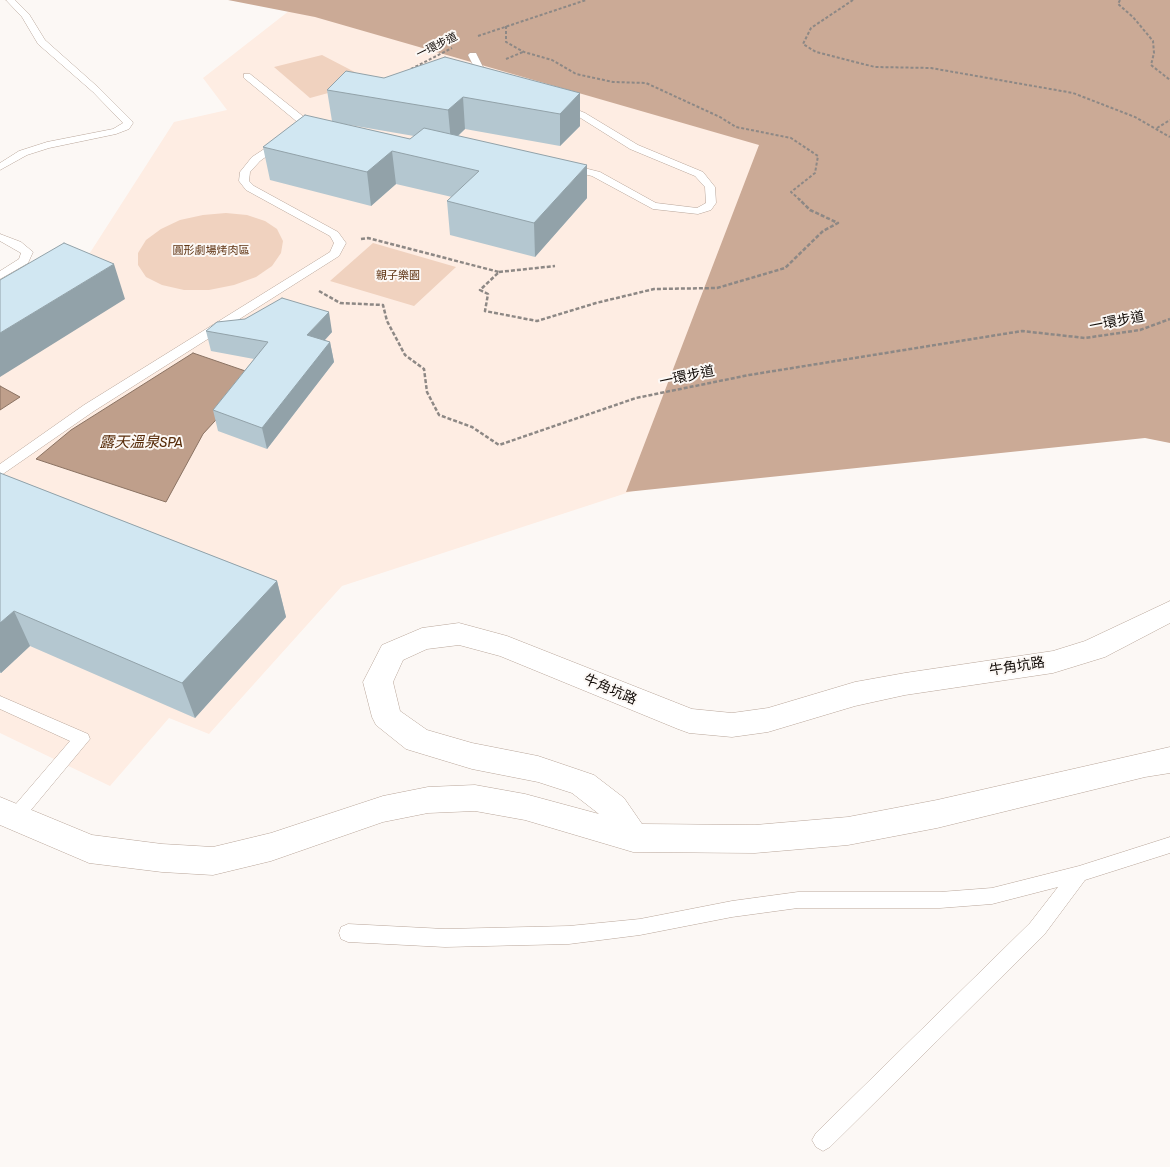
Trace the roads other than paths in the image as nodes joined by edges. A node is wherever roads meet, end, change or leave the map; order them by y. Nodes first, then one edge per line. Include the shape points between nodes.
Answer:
1 (10, 0) edge
2 (473, 56) dead end
3 (247, 76) dead end
4 (505, 81) edge
5 (556, 104) edge
6 (298, 129) junction
7 (332, 130) edge
8 (558, 166) edge
9 (0, 167) edge
10 (0, 237) edge
11 (0, 276) edge
12 (0, 472) edge
13 (1170, 611) edge
14 (0, 702) edge
15 (1170, 760) edge
16 (7, 814) edge
17 (633, 838) junction
18 (1170, 845) edge
19 (1079, 874) junction
20 (348, 933) dead end
21 (823, 1140) dead end

1 - 9 lane via 26,16 41,42 128,123 116,131 23,153
2 - 4 lane via 480,69
3 - 6 lane
5 - 8 lane via 582,115 634,147 699,174 710,187 711,203 698,211 665,209 653,206 596,174
6 - 7 lane
6 - 12 lane via 256,159 245,172 244,181 250,188 334,234 340,243 335,254 89,408
10 - 11 lane via 27,252 24,261
13 - 17 street, 牛角坑路 via 1095,649 1053,662 905,684 855,694 768,720 732,725 689,722 507,647 459,634 422,639 392,653 378,682 386,717 417,740 472,756 538,769 583,784 613,807
14 - 16 lane via 82,740
15 - 17 street via 937,814 848,831 755,839
16 - 17 street via 89,849 213,861 271,847 383,809 428,800 475,798 524,807
18 - 19 lane
19 - 20 lane via 992,896 940,900 798,900 569,936 445,938
19 - 21 lane via 1037,929

